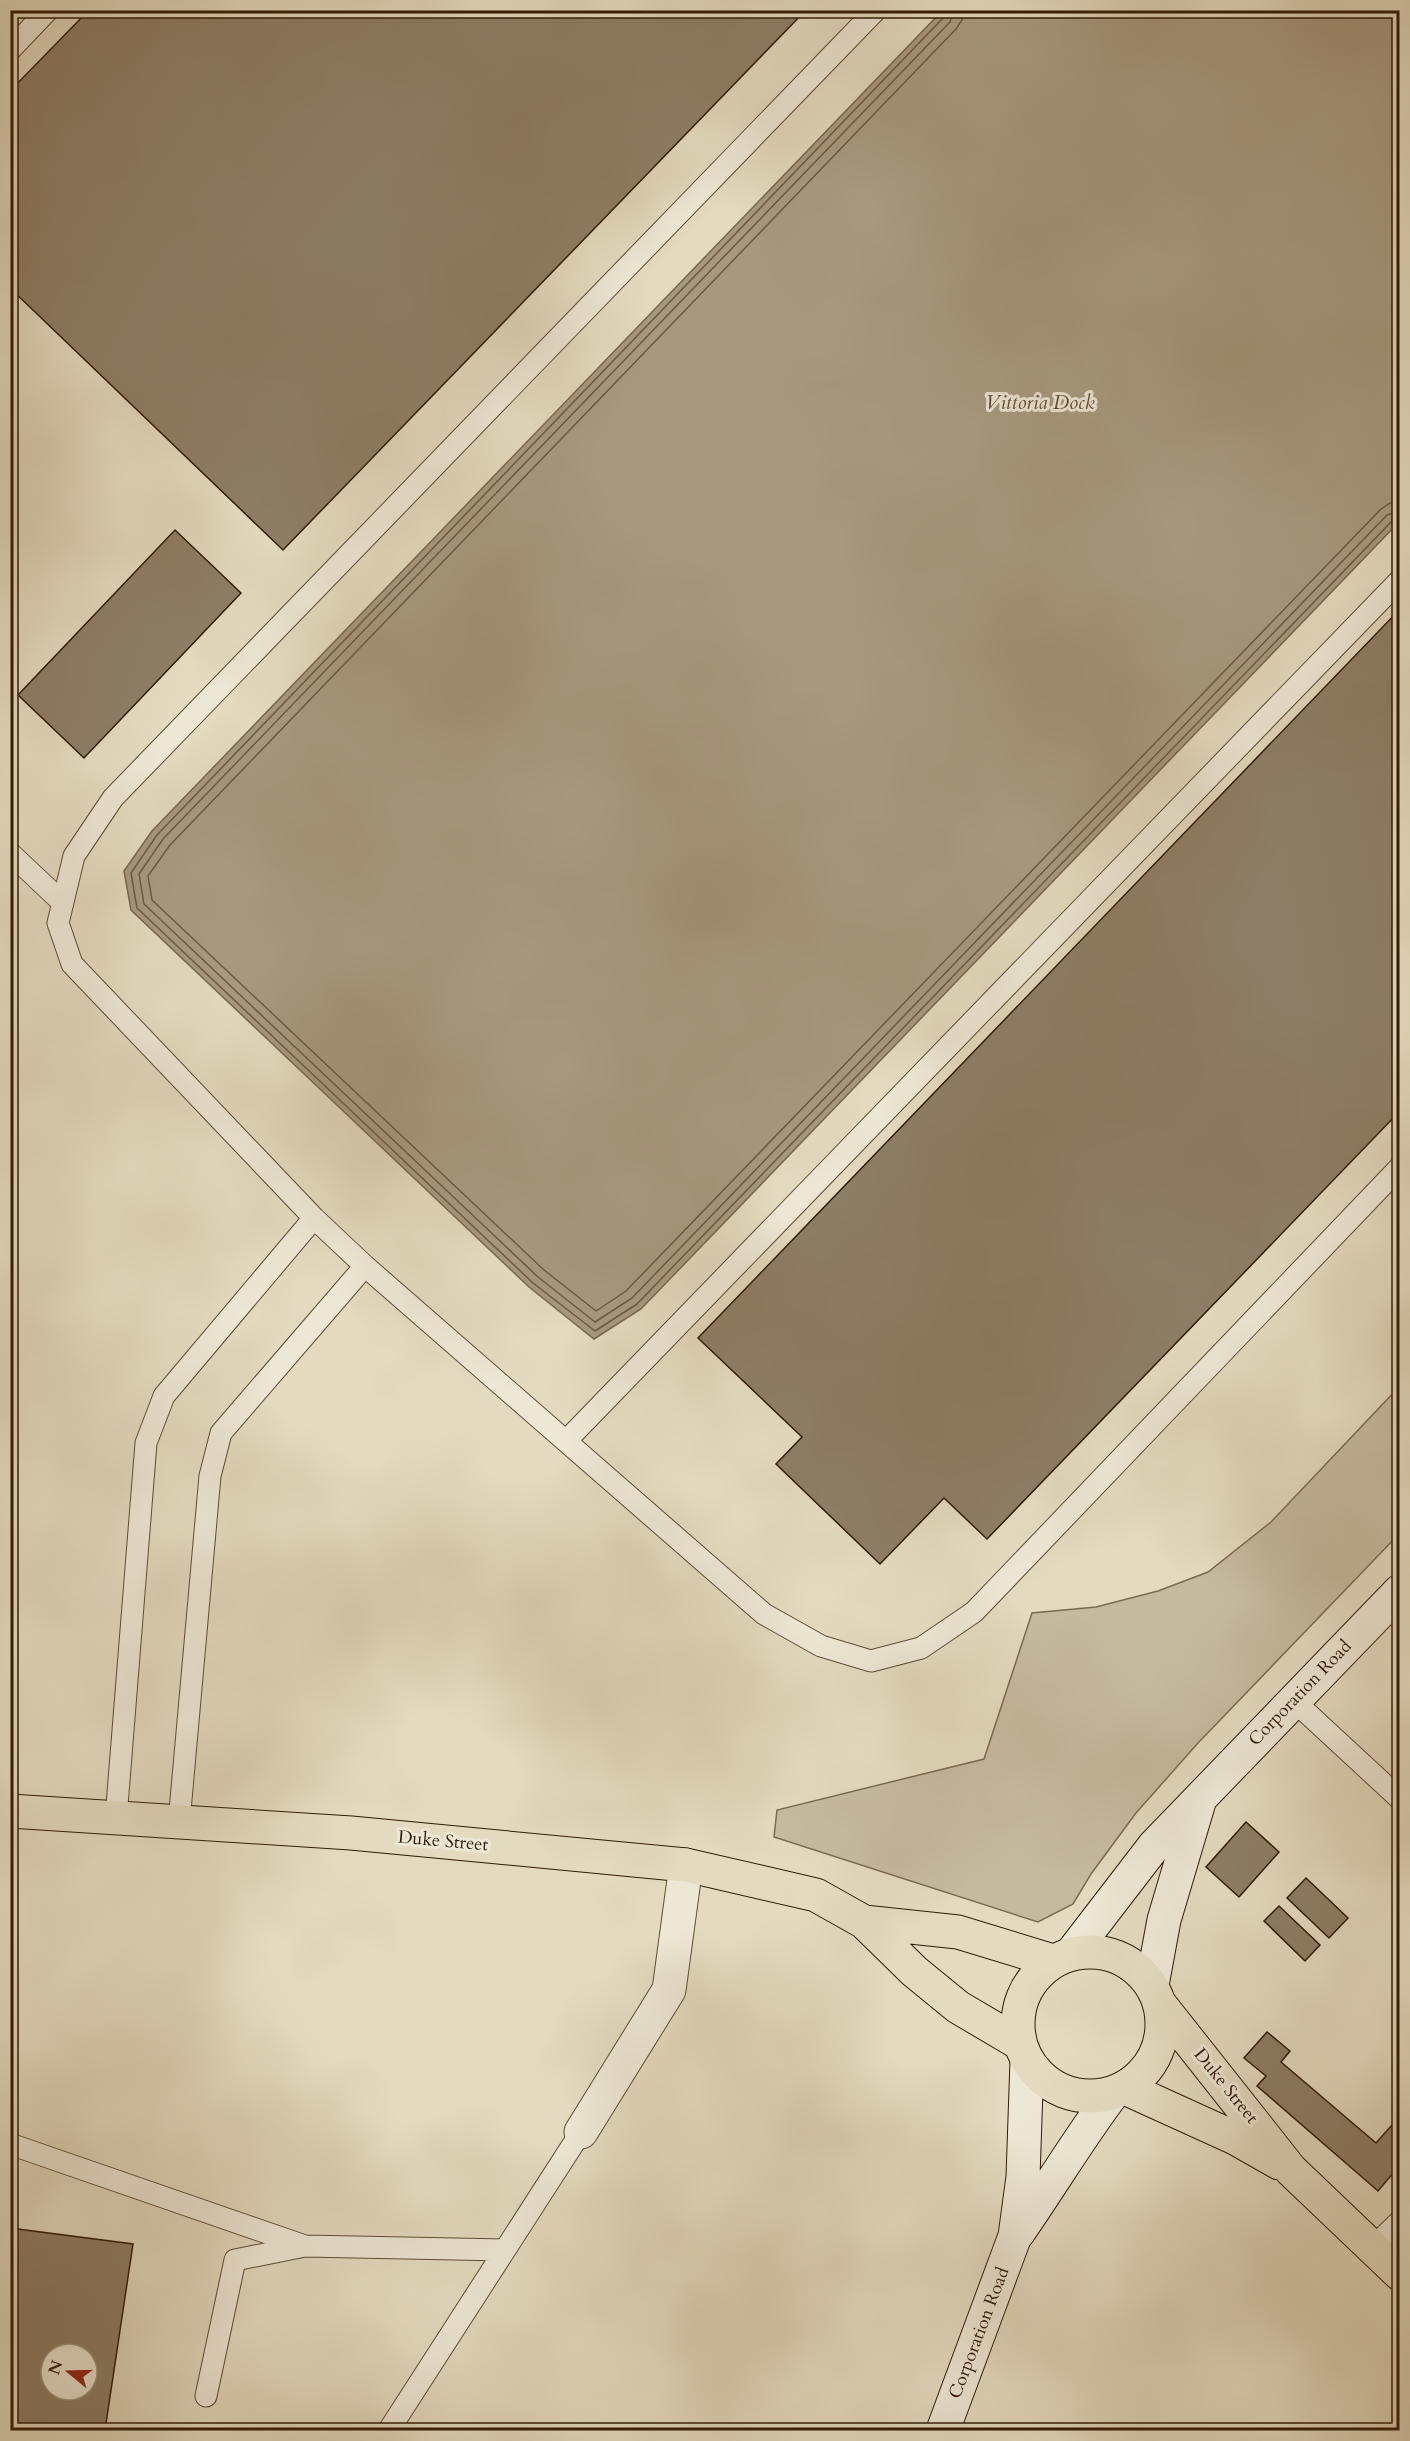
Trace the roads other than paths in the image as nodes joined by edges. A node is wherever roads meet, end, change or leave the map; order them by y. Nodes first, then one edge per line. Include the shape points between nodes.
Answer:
1 (48, 10) edge
2 (876, 10) edge
3 (10, 50) edge
4 (1400, 580) edge
5 (10, 853) edge
6 (63, 903) junction
7 (1400, 1167) edge
8 (314, 1218) junction
9 (365, 1266) junction
10 (566, 1441) junction
11 (1400, 1591) edge
12 (1293, 1700) junction
13 (1202, 1795) junction
14 (1400, 1799) edge
15 (10, 1811) edge
16 (117, 1818) junction
17 (179, 1822) junction
18 (686, 1865) junction
19 (864, 1922) junction
20 (1062, 1957) junction
21 (1156, 1994) junction
22 (1023, 2052) junction
23 (1119, 2091) junction
24 (581, 2132) joint
25 (10, 2144) edge
26 (1291, 2170) junction
27 (1400, 2221) edge
28 (1015, 2236) junction
29 (305, 2246) junction
30 (1372, 2248) junction
31 (505, 2250) junction
32 (1400, 2274) edge
33 (206, 2396) dead end
34 (389, 2430) edge
35 (943, 2430) edge

1 - 3 lane
2 - 6 lane via 113,798 74,856
4 - 10 lane
5 - 6 lane
6 - 8 lane via 58,923 72,964
7 - 10 lane via 974,1612 921,1648 871,1661 821,1646 764,1614
8 - 9 lane
8 - 16 lane via 164,1396 146,1443
9 - 10 lane
9 - 17 lane via 221,1433 210,1476
11 - 12 main road, Corporation Road
12 - 13 main road, Corporation Road
12 - 14 lane
13 - 20 main road, Corporation Road
13 - 21 main road, Corporation Road via 1164,1920
15 - 16 main road, Duke Street
16 - 17 main road, Duke Street
17 - 18 main road, Duke Street via 351,1833
18 - 19 main road, Duke Street via 816,1895
18 - 24 main road via 669,1990
19 - 20 main road, Duke Street via 958,1932
19 - 22 main road, Duke Street via 958,2007
20 - 21 main road via 1092,1951 1112,1955 1140,1972
20 - 22 main road via 1035,1976 1022,1997 1017,2021
21 - 23 main road via 1162,2024 1158,2049 1143,2074
21 - 26 main road, Duke Street
22 - 23 main road via 1038,2076 1062,2092 1084,2097
22 - 28 main road, Corporation Road via 1023,2177
23 - 26 main road, Duke Street via 1235,2138
23 - 28 main road, Corporation Road via 1084,2132
24 - 31 lane
25 - 29 lane
26 - 30 main road, Duke Street
27 - 30 lane
28 - 35 main road, Corporation Road
29 - 31 lane
29 - 33 lane via 235,2260
30 - 32 main road, Duke Street
31 - 34 lane

